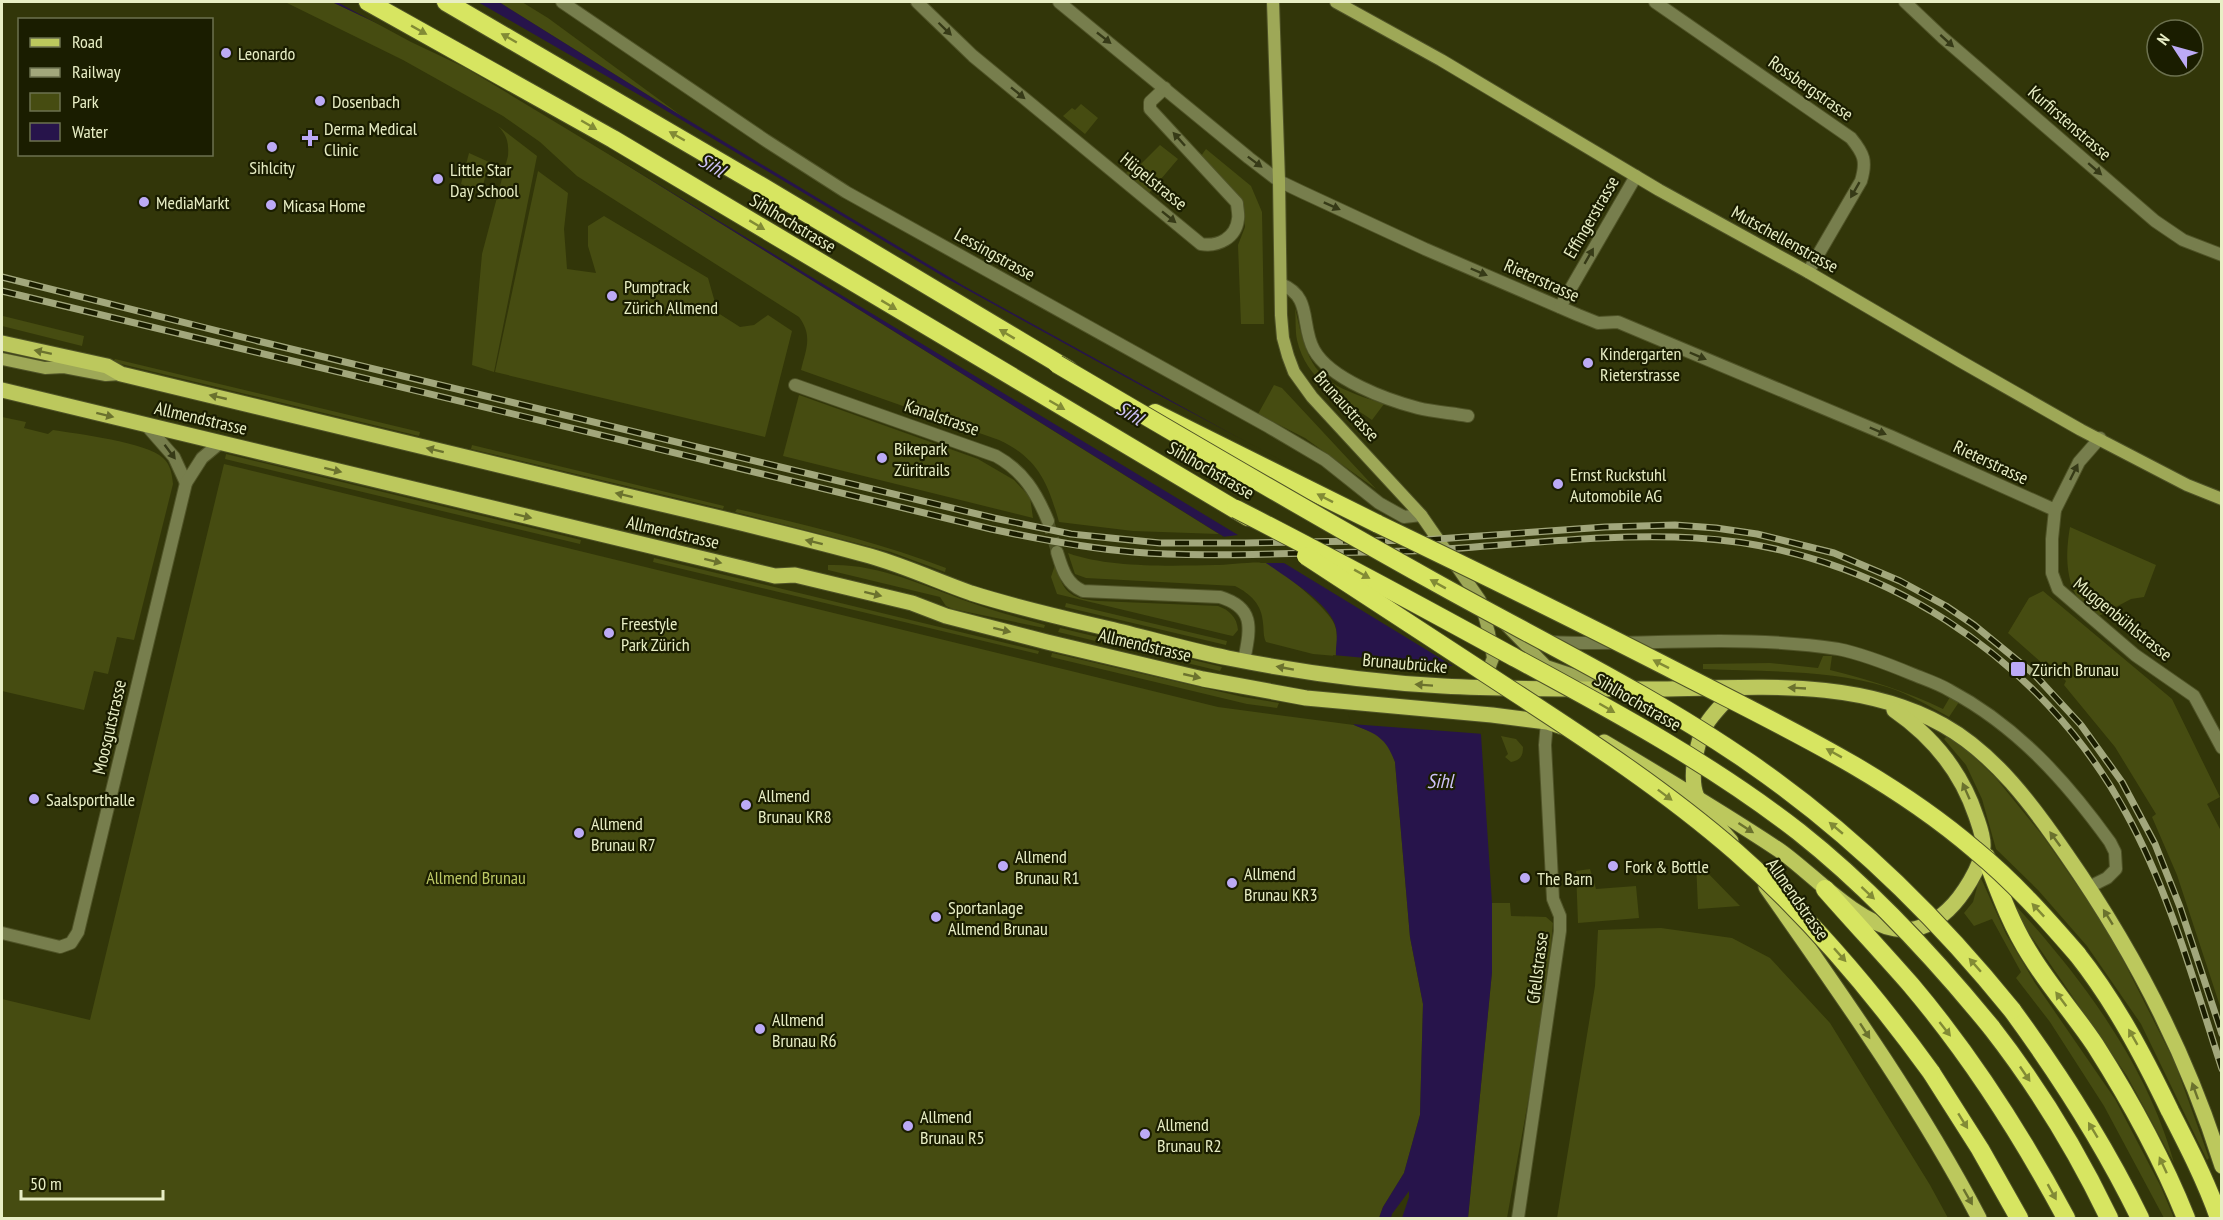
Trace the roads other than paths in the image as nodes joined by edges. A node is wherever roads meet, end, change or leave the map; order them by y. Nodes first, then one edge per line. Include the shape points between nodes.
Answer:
1 (368, 2) edge
2 (446, 2) edge
3 (562, 2) edge
4 (917, 2) edge
5 (1059, 2) edge
6 (1273, 2) edge
7 (1335, 2) edge
8 (1655, 2) edge
9 (1905, 2) edge
10 (1165, 88) junction
11 (1635, 176) junction
12 (1279, 181) junction
13 (2222, 255) edge
14 (1808, 272) junction
15 (1281, 284) junction
16 (1560, 307) junction
17 (2, 344) edge
18 (2, 359) edge
19 (1057, 364) junction
20 (121, 374) junction
21 (795, 385) dead end
22 (2, 390) edge
23 (1468, 416) dead end
24 (146, 425) junction
25 (2100, 438) junction
26 (220, 443) junction
27 (186, 483) junction
28 (2222, 499) edge
29 (1236, 509) junction
30 (2055, 510) junction
31 (1421, 516) junction
32 (1048, 520) tunnel mouth
33 (1058, 552) tunnel mouth
34 (1480, 600) junction
35 (1520, 640) junction
36 (1244, 660) junction
37 (1325, 675) joint
38 (1483, 687) junction
39 (1738, 688) junction
40 (1616, 689) junction
41 (1875, 699) junction
42 (1547, 722) junction
43 (2222, 748) edge
44 (1697, 796) junction
45 (1983, 847) junction
46 (2089, 887) junction
47 (1825, 889) junction
48 (2, 933) edge
49 (2169, 1108) junction
50 (2222, 1166) edge
51 (1518, 1218) edge
52 (1979, 1218) edge
53 (2019, 1218) edge
54 (2066, 1218) edge
55 (2109, 1218) edge
56 (2140, 1218) edge
57 (2187, 1218) edge
58 (2207, 1218) edge
59 (2219, 1218) edge

1 -> 29 highway, Sihlhochstrasse via 613,139
19 -> 2 highway, Sihlhochstrasse via 763,186
3 - 31 street, Lessingstrasse via 846,192 1269,427 1325,460 1379,503 1404,517
4 -> 10 street, Hügelstrasse via 973,56 1202,244 1223,243 1238,219 1237,203 1150,109 1150,102
5 -> 10 street, Rieterstrasse
6 - 12 street, Brunaustrasse
7 - 11 street, Mutschellenstrasse via 1441,60
8 -> 14 street, Rossbergstrasse via 1851,138 1863,157 1861,181
9 -> 13 street, Kurfirstenstrasse via 2154,221 2183,240
10 -> 12 street, Rieterstrasse
11 - 14 street, Mutschellenstrasse
16 -> 11 street, Effingerstrasse
12 - 15 street, Brunaustrasse
12 -> 16 street, Rieterstrasse
14 - 25 street, Mutschellenstrasse
15 - 23 street via 1302,300 1309,336 1327,367 1344,379 1418,408
15 - 31 street, Brunaustrasse via 1283,338 1294,372 1311,397
16 -> 30 street, Rieterstrasse via 1598,324 1618,322
20 -> 17 main road, Allmendstrasse via 107,366
18 - 20 street via 45,368
49 -> 19 highway, bridge via 2123,1020 2077,954 2026,897 1975,849 1918,806 1841,757 1564,614
56 -> 19 highway, Sihlhochstrasse, bridge via 2101,1143 2012,1010 1946,932 1835,827 1749,762 1663,708 1302,509
36 -> 20 main road, Allmendstrasse via 1018,606 904,566 776,532
21 - 32 street, Kanalstrasse via 1001,459 1030,485
22 -> 24 main road, Allmendstrasse
24 - 26 main road, Allmendstrasse
24 -> 27 street via 174,457
25 - 28 street, Mutschellenstrasse via 2187,485
30 -> 25 street, Muggenbühlstrasse via 2079,462
26 - 27 street, Moosgutstrasse via 202,458
26 -> 42 main road, Allmendstrasse via 771,575 795,575 912,603 946,616 1203,679 1336,701
27 - 48 street, Moosgutstrasse via 78,932 71,943 60,947
29 -> 53 highway, bridge via 1583,737 1728,845 1788,900 1887,1012 1931,1072
29 -> 55 highway, Sihlhochstrasse, bridge via 1590,698 1714,772 1799,833 1876,900 1991,1027 2074,1150
30 - 43 street, Muggenbühlstrasse via 2052,573 2058,589 2135,656 2194,696
31 - 34 street, Brunaustrasse
33 - 36 street via 1069,581 1083,591 1220,597 1235,601 1249,625
34 - 35 street
34 - 38 street, Brunaustrasse via 1492,658
35 - 40 street via 1546,666
35 - 46 street via 1600,645 1720,641 1839,650 1885,663 1949,689 1997,719 2034,750 2110,842 2116,869
37 -> 36 main road, Allmendstrasse
38 -> 37 main road, Brunaubrücke
38 - 40 main road
39 - 40 main road
41 -> 39 main road via 1796,687
39 - 44 main road via 1713,713 1697,741 1693,773
45 -> 41 main road via 1966,789 1946,756 1906,718
46 -> 41 main road via 2038,815 1977,749 1935,721
42 - 44 main road, Allmendstrasse via 1600,741
42 - 51 street, Gfellstrasse via 1552,899 1560,916 1560,931
44 -> 47 main road via 1782,852
44 -> 52 main road, Allmendstrasse via 1844,998
45 - 47 main road via 1962,895 1937,920 1916,929 1895,929 1875,922
57 -> 45 highway via 2120,1086 2030,956 2008,914
50 -> 46 main road via 2158,1006
47 -> 54 highway via 1912,986 1965,1054
49 - 58 highway
49 - 59 highway

